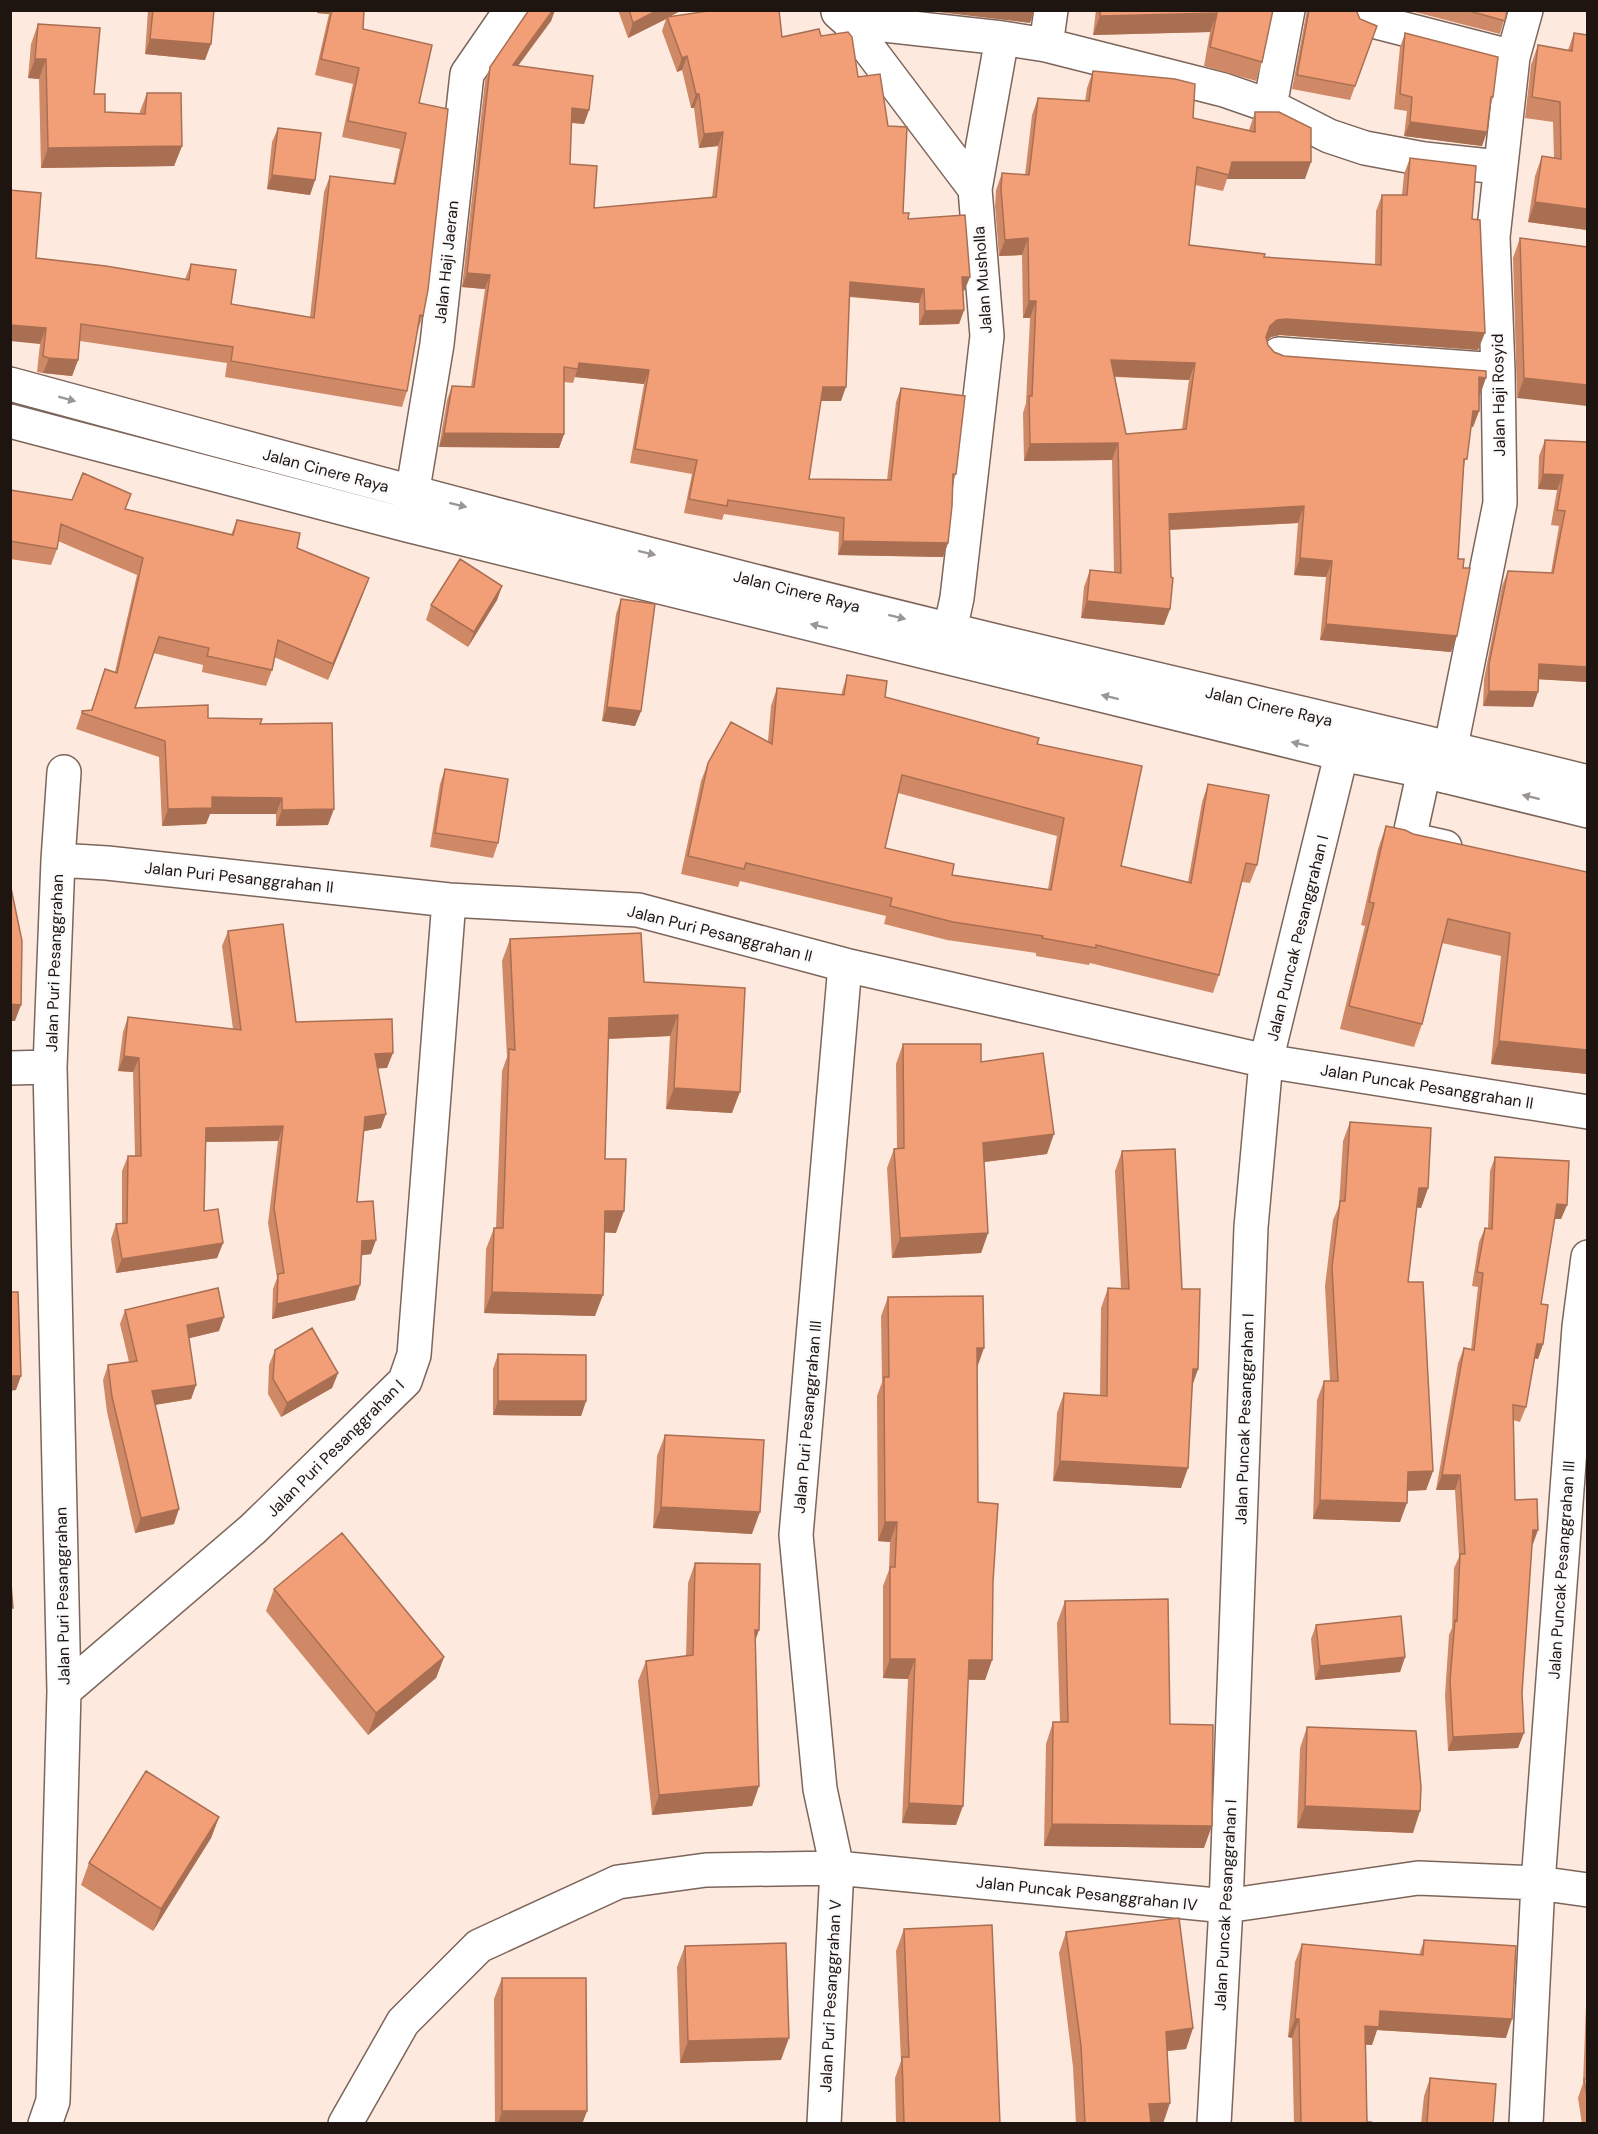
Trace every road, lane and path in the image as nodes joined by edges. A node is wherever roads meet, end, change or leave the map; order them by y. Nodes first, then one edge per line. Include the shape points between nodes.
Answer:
1 (511, 10) edge
2 (1051, 10) edge
3 (1288, 10) edge
4 (1526, 10) edge
5 (842, 16) edge
6 (1369, 20) edge
7 (1002, 38) junction
8 (1046, 45) junction
9 (1513, 57) junction
10 (1270, 106) junction
11 (1499, 167) junction
12 (975, 189) junction
13 (1493, 237) junction
14 (1528, 242) edge
15 (1279, 354) edge
16 (1498, 370) junction
17 (10, 384) edge
18 (10, 421) edge
19 (409, 509) junction
20 (950, 630) junction
21 (1345, 740) junction
22 (1440, 765) junction
23 (64, 772) dead end
24 (1587, 782) edge
25 (1587, 811) edge
26 (1476, 854) edge
27 (58, 860) junction
28 (449, 900) junction
29 (846, 965) junction
30 (1266, 1061) junction
31 (50, 1067) junction
32 (10, 1068) edge
33 (1587, 1112) edge
34 (1587, 1257) edge
35 (64, 1691) junction
36 (837, 1868) junction
37 (1538, 1883) junction
38 (1587, 1890) edge
39 (1226, 1906) junction
40 (45, 2124) edge
41 (345, 2124) edge
42 (824, 2124) edge
43 (1214, 2124) edge
44 (1526, 2124) edge

1 - 19 street, Jalan Haji Jaeran via 467,74 437,344
2 - 8 street
3 - 10 street
4 - 9 street, Jalan Haji Rosyid
5 - 7 street
5 - 12 street
6 - 9 street
7 - 8 street
7 - 12 street, Jalan Musholla
8 - 10 street via 1224,90
9 - 11 street, Jalan Haji Rosyid
10 - 11 street via 1329,136 1365,148
11 - 13 street, Jalan Haji Rosyid
12 - 20 street, Jalan Musholla via 987,336
13 - 14 street
13 - 16 street, Jalan Haji Rosyid
15 - 16 street
16 - 22 street, Jalan Haji Rosyid via 1500,503
17 -> 19 street, Jalan Cinere Raya
18 - 19 street, Jalan Cinere Raya
19 -> 20 street, Jalan Cinere Raya
21 -> 19 street, Jalan Cinere Raya
20 - 21 street, Jalan Cinere Raya
21 - 22 street, Jalan Cinere Raya
21 - 30 street, Jalan Puncak Pesanggrahan I
22 - 24 street, Jalan Cinere Raya
25 -> 22 street, Jalan Cinere Raya
22 - 26 street, Jalan Haji Rosyid via 1409,839
23 - 27 street, Jalan Puri Pesanggrahan
27 - 28 street, Jalan Puri Pesanggrahan II
27 - 31 street, Jalan Puri Pesanggrahan
28 - 29 street, Jalan Puri Pesanggrahan II via 638,910
28 - 35 street, Jalan Puri Pesanggrahan I via 414,1355 405,1381 253,1529
29 - 30 street, Jalan Puri Pesanggrahan II
29 - 36 street, Jalan Puri Pesanggrahan III via 796,1535 820,1789
30 - 33 street, Jalan Puncak Pesanggrahan II
30 - 39 street, Jalan Puncak Pesanggrahan I via 1251,1227
31 - 32 street, Jalan Puri Pesanggrahan
31 - 35 street, Jalan Puri Pesanggrahan
34 - 37 street, Jalan Puncak Pesanggrahan III
35 - 40 street, Jalan Puri Pesanggrahan via 53,2101
36 - 39 street, Jalan Puncak Pesanggrahan IV
36 - 41 street, Jalan Puncak Pesanggrahan IV via 706,1870 618,1882 479,1946 403,2022
36 - 42 street, Jalan Puri Pesanggrahan V
37 - 38 street, Jalan Puncak Pesanggrahan IV
37 - 39 street, Jalan Puncak Pesanggrahan IV via 1418,1878
37 - 44 street, Jalan Puncak Pesanggrahan III
39 - 43 street, Jalan Puncak Pesanggrahan I

